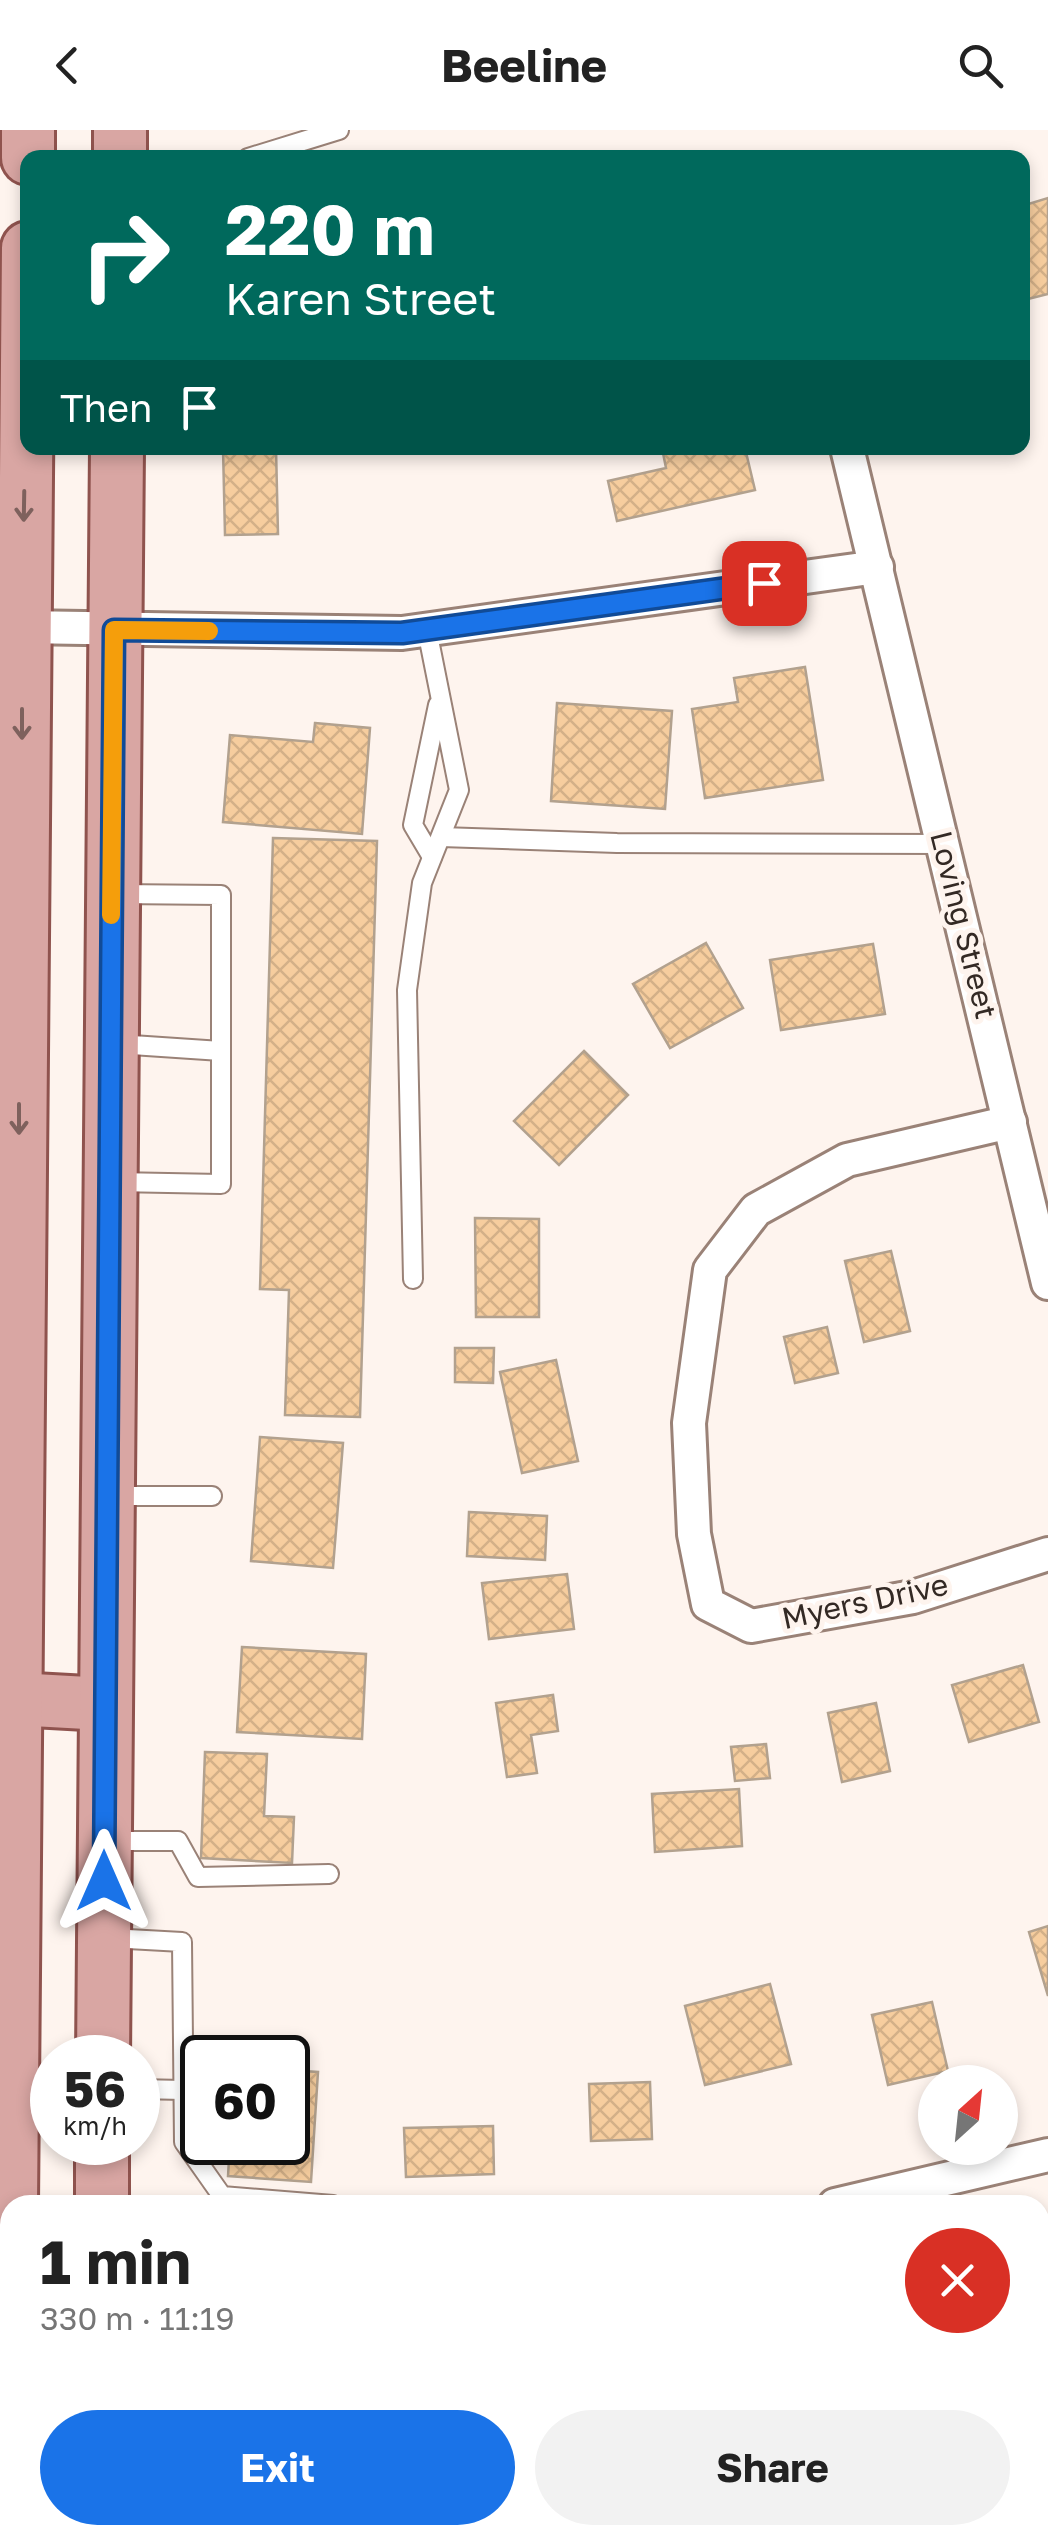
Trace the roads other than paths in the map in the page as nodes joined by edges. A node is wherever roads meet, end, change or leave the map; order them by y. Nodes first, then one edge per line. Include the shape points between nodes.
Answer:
1 (339, 130) edge
2 (274, 150) edge
3 (20, 426) edge
4 (117, 455) edge
5 (849, 455) edge
6 (877, 567) junction
7 (11, 627) edge
8 (114, 630) junction
9 (426, 630) junction
10 (440, 695) junction
11 (440, 837) junction
12 (944, 844) junction
13 (432, 857) junction
14 (111, 894) junction
15 (110, 1044) junction
16 (221, 1051) junction
17 (10, 1066) edge
18 (1010, 1122) junction
19 (9, 1182) edge
20 (109, 1182) junction
21 (413, 1279) dead end
22 (1048, 1283) edge
23 (107, 1496) junction
24 (212, 1496) dead end
25 (1048, 1554) edge
26 (7, 1699) edge
27 (106, 1704) junction
28 (104, 1842) junction
29 (329, 1874) dead end
30 (104, 1937) junction
31 (6, 1950) edge
32 (103, 2035) edge
33 (183, 2035) edge
34 (1048, 2155) edge
35 (102, 2165) edge
36 (199, 2165) edge
37 (7, 2173) edge
38 (102, 2195) edge
39 (219, 2195) edge
40 (878, 2195) edge

1 - 2 lane
3 -> 7 main road
4 - 8 main road
5 - 6 street, Loving Street
6 - 9 street
6 - 12 street, Loving Street
7 - 8 street
7 -> 17 main road
8 - 9 street
8 - 14 main road
9 - 10 lane
10 - 11 lane via 459,790
10 - 13 lane via 412,825
11 - 12 lane
11 - 13 lane
12 - 18 street, Loving Street
13 - 21 lane via 422,883 407,990
14 - 15 main road
14 - 16 lane via 221,895
15 - 16 lane
15 - 20 main road
16 - 20 lane via 221,1184
17 -> 19 main road
18 - 22 street, Loving Street
18 - 25 street, Myers Drive via 847,1160 756,1210 744,1225 710,1270 689,1423 694,1534 708,1604 752,1626 913,1596
19 - 26 main road
20 - 23 main road
23 - 24 lane
23 - 27 main road
26 - 27 main road
26 - 31 main road
27 - 28 main road
28 - 29 lane via 178,1841 198,1877
28 - 30 main road
30 - 32 main road
30 - 33 lane via 182,1942
31 - 37 main road
34 - 40 street
35 - 38 main road
36 - 39 lane

